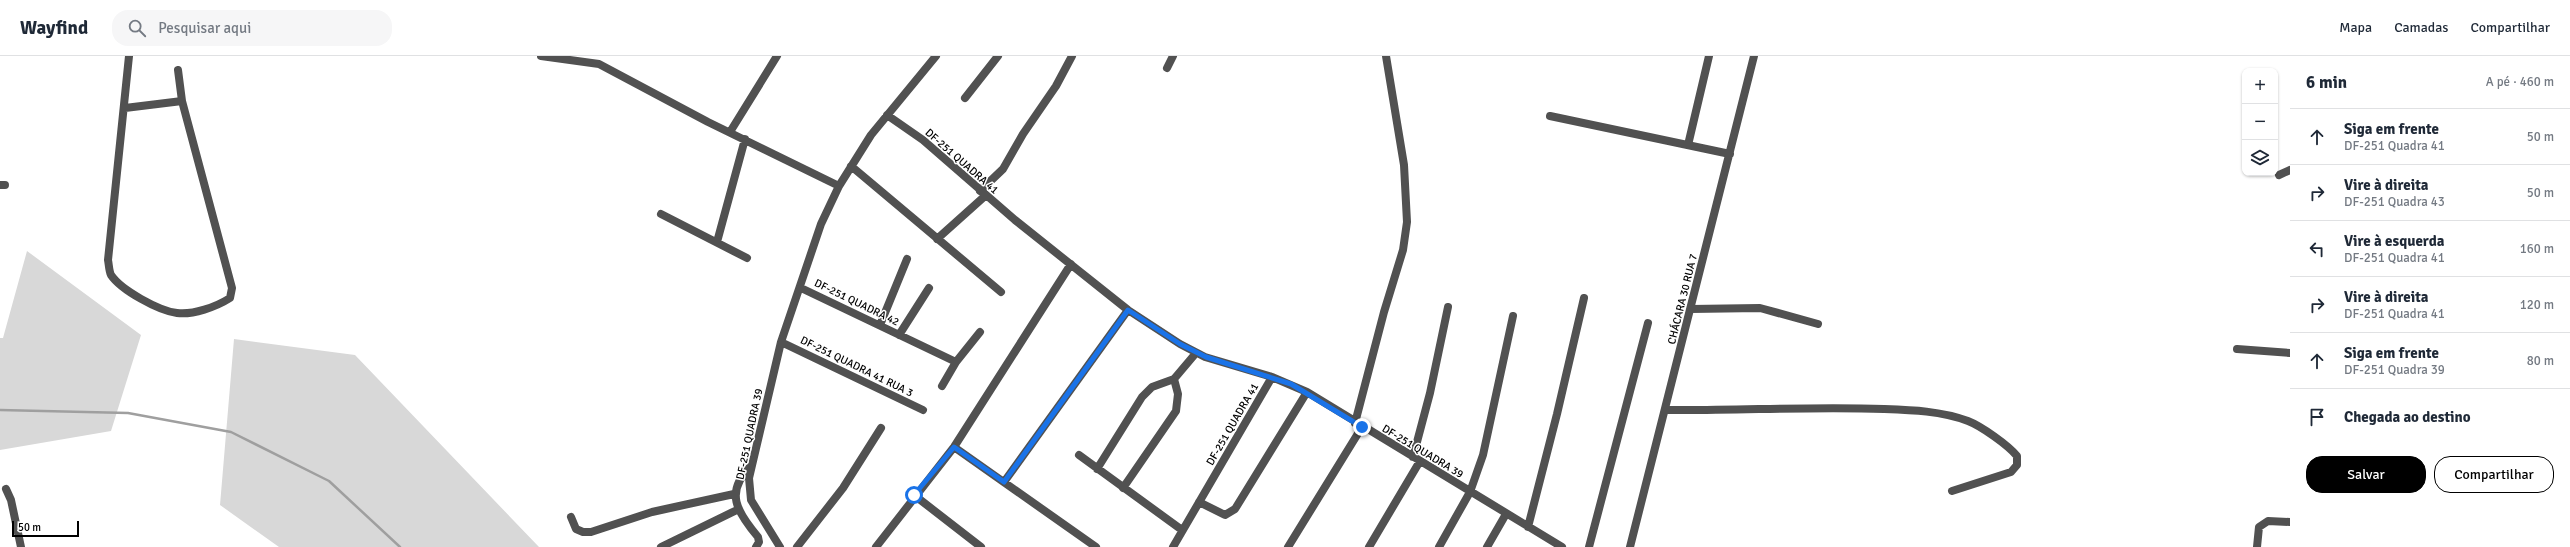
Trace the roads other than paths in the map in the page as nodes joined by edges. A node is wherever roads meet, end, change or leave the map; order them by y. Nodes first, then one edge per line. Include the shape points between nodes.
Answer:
1 (129, 56) edge
2 (541, 56) edge
3 (776, 56) edge
4 (936, 56) edge
5 (998, 56) edge
6 (1072, 56) edge
7 (1173, 56) edge
8 (1386, 56) edge
9 (1709, 56) edge
10 (1754, 56) edge
11 (600, 60) edge
12 (1167, 68) dead end
13 (178, 70) dead end
14 (965, 98) dead end
15 (182, 101) junction
16 (125, 108) junction
17 (886, 115) junction
18 (1550, 116) dead end
19 (730, 132) junction
20 (745, 139) junction
21 (1688, 145) junction
22 (1730, 154) junction
23 (851, 166) junction
24 (2290, 170) edge
25 (2279, 175) dead end
26 (839, 186) junction
27 (983, 194) junction
28 (661, 214) dead end
29 (937, 239) junction
30 (717, 242) junction
31 (747, 258) dead end
32 (907, 260) dead end
33 (1071, 264) junction
34 (801, 288) junction
35 (930, 288) dead end
36 (1001, 292) dead end
37 (1584, 298) dead end
38 (1448, 307) dead end
39 (1691, 309) junction
40 (1128, 310) junction
41 (1514, 316) dead end
42 (1648, 323) dead end
43 (1818, 324) dead end
44 (880, 325) junction
45 (980, 332) dead end
46 (899, 335) junction
47 (782, 342) junction
48 (2237, 349) dead end
49 (1196, 352) junction
50 (2290, 353) edge
51 (956, 362) junction
52 (1272, 377) junction
53 (1174, 379) junction
54 (942, 386) dead end
55 (1307, 392) junction
56 (923, 410) dead end
57 (1665, 410) junction
58 (1359, 425) junction
59 (881, 428) dead end
60 (954, 447) junction
61 (1079, 455) dead end
62 (1416, 459) junction
63 (751, 466) junction
64 (1097, 469) junction
65 (1004, 482) junction
66 (1123, 488) junction
67 (6, 489) dead end
68 (1952, 491) dead end
69 (1470, 492) junction
70 (734, 494) junction
71 (914, 495) junction
72 (1199, 502) junction
73 (739, 509) junction
74 (1506, 514) junction
75 (572, 517) dead end
76 (2290, 522) edge
77 (1528, 527) junction
78 (1182, 530) junction
79 (776, 546) edge
80 (21, 547) edge
81 (662, 547) edge
82 (756, 547) edge
83 (797, 547) edge
84 (876, 547) edge
85 (981, 547) edge
86 (1096, 547) edge
87 (1173, 547) edge
88 (1288, 547) edge
89 (1369, 547) edge
90 (1439, 547) edge
91 (1487, 547) edge
92 (1562, 547) edge
93 (1589, 547) edge
94 (1630, 547) edge
95 (2257, 547) edge

1 - 16 street
2 - 11 street
3 - 19 street
4 - 17 street
5 - 14 street
6 - 27 street via 1003,169
7 - 12 street
8 - 58 street via 1403,158 1407,222 1403,250 1384,312
9 - 21 street
10 - 22 street, CHÁCARA 30 RUA 7
11 - 19 street
13 - 15 street
15 - 16 street
15 - 16 street via 232,288 230,298 225,302 197,311 177,313 167,310 133,294 110,273 108,260
17 - 23 street
17 - 27 street, DF-251 QUADRA 41 via 922,140
18 - 21 street
19 - 20 street
20 - 26 street
20 - 30 street
21 - 22 street
22 - 39 street, CHÁCARA 30 RUA 7
23 - 26 street
23 - 29 street
24 - 25 street
26 - 34 street via 811,249
27 - 29 street
27 - 33 street, DF-251 QUADRA 41
28 - 30 street
29 - 36 street
30 - 31 street
32 - 44 street
33 - 40 street, DF-251 QUADRA 41
33 - 60 street
34 - 44 street, DF-251 QUADRA 42
34 - 47 street, DF-251 QUADRA 42
35 - 46 street
37 - 77 street
38 - 62 street
39 - 43 street via 1760,308
39 - 57 street, CHÁCARA 30 RUA 7
40 - 49 street, DF-251 QUADRA 41
40 - 65 street
41 - 69 street via 1483,456
42 - 93 street
44 - 46 street, DF-251 QUADRA 42
45 - 51 street
46 - 51 street, DF-251 QUADRA 42
47 - 56 street, DF-251 QUADRA 41 RUA 3
47 - 63 street, DF-251 QUADRA 39
48 - 50 street
49 - 52 street, DF-251 QUADRA 41 via 1229,365
49 - 53 street
51 - 54 street
52 - 55 street, DF-251 QUADRA 39
52 - 72 street, DF-251 QUADRA 41
53 - 64 street via 1152,387 1142,398
53 - 66 street via 1178,394 1176,411
55 - 58 street, DF-251 QUADRA 39
55 - 72 street via 1235,509 1230,514 1220,514
57 - 68 street via 1844,407 1926,411 1969,421 2011,449 2017,456 2017,464 2011,472
57 - 94 street, CHÁCARA 30 RUA 7
58 - 62 street, DF-251 QUADRA 39
58 - 88 street
59 - 83 street via 843,488
60 - 65 street
60 - 71 street
61 - 64 street
62 - 69 street, DF-251 QUADRA 39
62 - 89 street
63 - 70 street via 738,482
63 - 79 street, DF-251 QUADRA 39 via 748,490 750,500
64 - 66 street
65 - 86 street
66 - 78 street
67 - 80 street via 11,500
69 - 74 street, DF-251 QUADRA 39
69 - 90 street
70 - 73 street
70 - 75 street via 652,512 591,532 576,529
71 - 84 street
71 - 85 street
72 - 78 street, DF-251 QUADRA 41
73 - 81 street
73 - 82 street via 758,537
74 - 77 street, DF-251 QUADRA 39
74 - 91 street
76 - 95 street via 2268,521 2259,526
77 - 92 street, DF-251 QUADRA 39
78 - 87 street, DF-251 QUADRA 41

